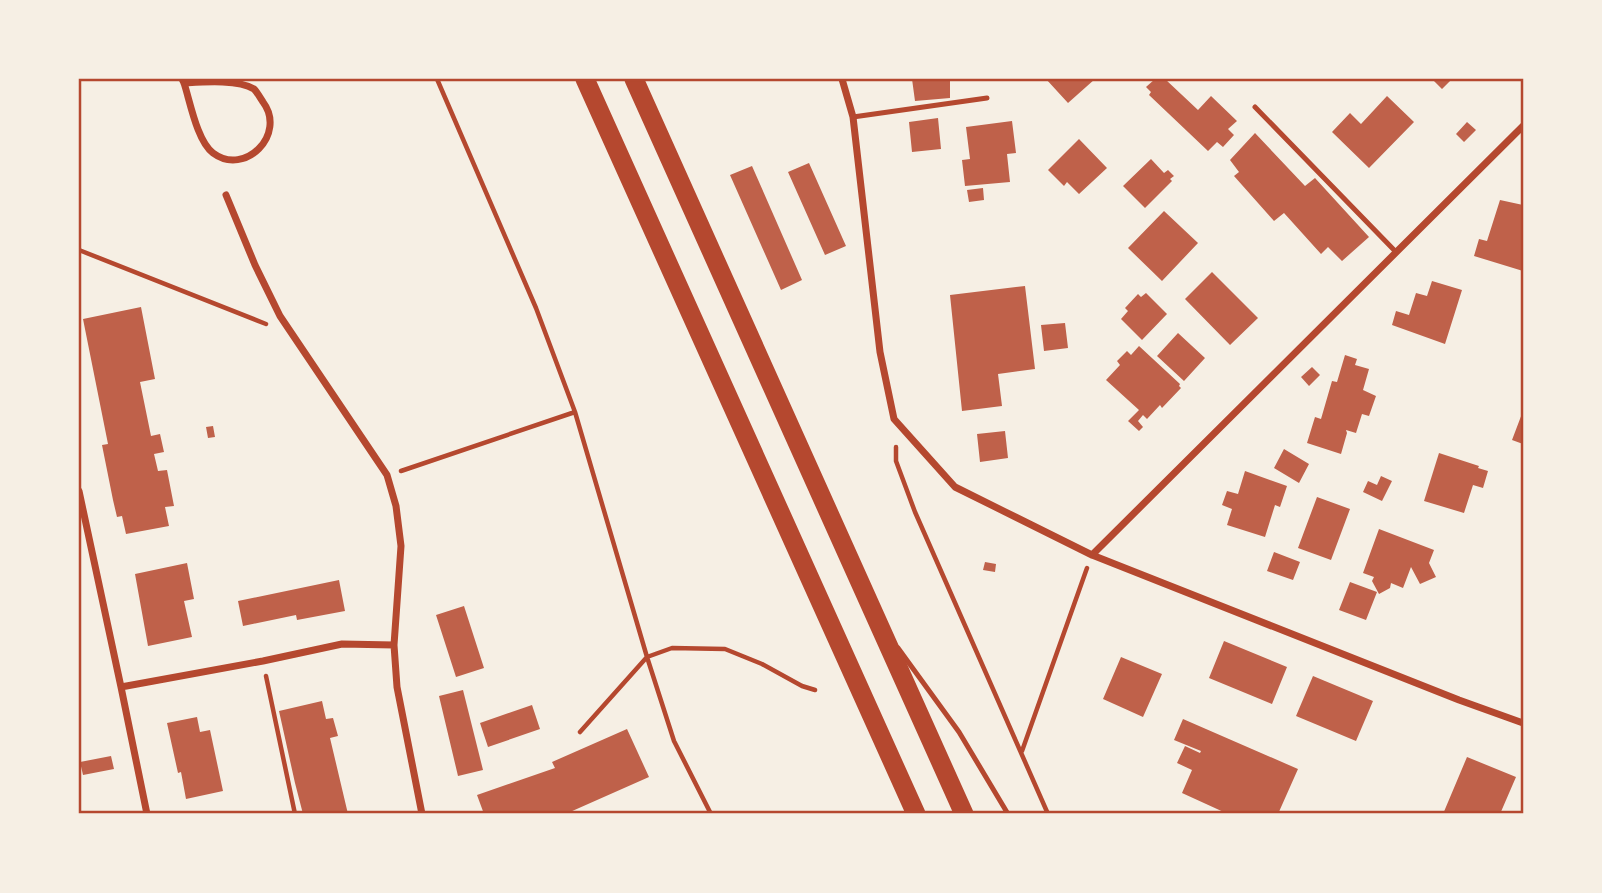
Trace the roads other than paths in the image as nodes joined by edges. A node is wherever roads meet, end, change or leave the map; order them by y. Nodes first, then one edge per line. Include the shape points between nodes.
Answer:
1 (585, 79) edge
2 (634, 79) edge
3 (842, 79) edge
4 (183, 81) edge
5 (988, 98) dead end
6 (1255, 107) dead end
7 (853, 117) junction
8 (1523, 125) edge
9 (226, 195) dead end
10 (1396, 252) junction
11 (79, 491) edge
12 (1092, 555) junction
13 (872, 611) junction
14 (394, 645) junction
15 (121, 687) junction
16 (1523, 723) edge
17 (146, 814) edge
18 (422, 814) edge
19 (916, 814) edge
20 (964, 814) edge
21 (1008, 814) edge

1 - 19 highway
2 - 13 highway
3 - 7 street
4 - 4 street via 225,82 254,89 270,110 270,134 262,148 247,158 230,160 212,152 200,134
5 - 7 lane
6 - 10 lane
7 - 12 street via 880,352 894,419 954,487
8 - 10 street
9 - 14 street via 280,316 387,475 401,546
10 - 12 street
11 - 15 street
12 - 16 street
13 - 20 highway
13 - 21 lane via 959,732
14 - 15 street via 342,644
14 - 18 street via 397,688
15 - 17 street

